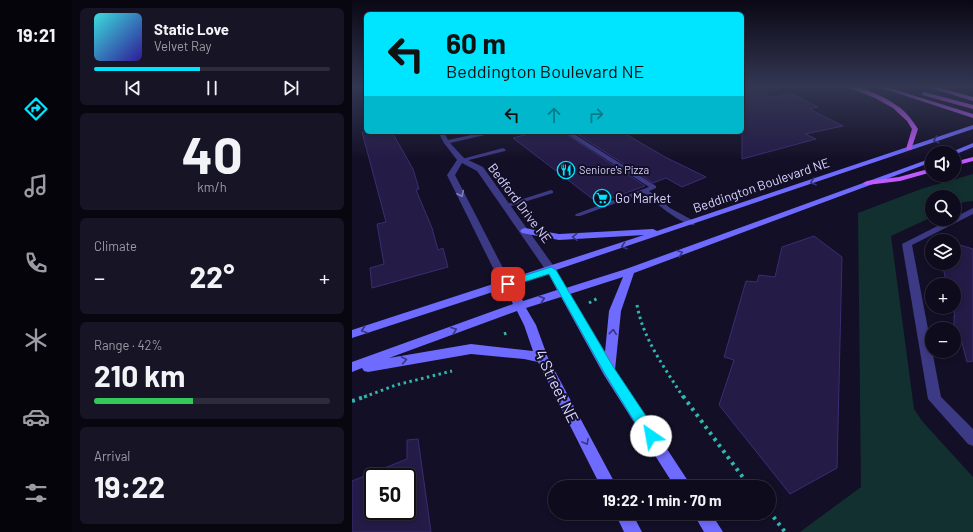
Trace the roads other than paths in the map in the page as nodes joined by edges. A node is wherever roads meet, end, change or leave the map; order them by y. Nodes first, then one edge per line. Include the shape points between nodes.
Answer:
1 (900, 111) edge
2 (957, 111) edge
3 (973, 116) edge
4 (973, 127) edge
5 (442, 134) edge
6 (485, 134) edge
7 (570, 134) edge
8 (446, 142) junction
9 (973, 145) edge
10 (909, 149) junction
11 (503, 150) dead end
12 (961, 150) edge
13 (973, 159) edge
14 (461, 160) junction
15 (925, 162) edge
16 (961, 162) edge
17 (925, 172) edge
18 (867, 183) junction
19 (645, 191) junction
20 (551, 192) dead end
21 (506, 206) junction
22 (973, 211) edge
23 (578, 215) dead end
24 (690, 223) junction
25 (669, 230) junction
26 (524, 231) junction
27 (551, 270) junction
28 (630, 271) junction
29 (508, 284) junction
30 (564, 292) junction
31 (520, 306) junction
32 (352, 334) edge
33 (542, 358) junction
34 (352, 368) edge
35 (609, 371) junction
36 (973, 439) edge
37 (605, 480) edge
38 (679, 480) edge
39 (626, 520) edge
40 (706, 520) edge
41 (632, 532) edge
42 (714, 532) edge

1 - 10 main road via 915,129
2 - 3 main road
4 -> 10 main road, Beddington Boulevard NE
5 - 8 street, Bedford Drive NE
6 - 8 street
7 - 19 lane via 654,188
8 - 14 street, Bedford Drive NE
9 - 12 main road
10 -> 24 main road, Beddington Boulevard NE
11 - 14 lane
13 - 16 main road
14 - 21 street, Bedford Drive NE via 480,169
14 -> 29 street via 451,175
15 - 18 main road
17 - 18 main road via 900,179
28 -> 18 main road
19 - 23 lane
19 - 24 lane
20 - 21 lane
21 - 26 street, Bedford Drive NE
22 - 36 street via 908,244 935,399
24 - 25 main road, Beddington Boulevard NE
25 -> 26 main road via 559,238
25 -> 27 main road, Beddington Boulevard NE
26 - 27 street, Bedford Drive NE
27 - 29 main road, Beddington Boulevard NE
27 - 30 main road
28 - 30 main road
35 -> 28 main road via 615,311
29 - 31 main road, 4 Street NE
29 -> 32 main road, Beddington Boulevard NE
31 -> 30 main road
30 - 35 main road
31 - 33 main road, 4 Street NE
34 -> 31 main road
34 -> 33 main road via 471,349 511,352
33 -> 37 main road, 4 Street NE
35 - 38 main road
39 - 41 main road
40 - 42 main road

